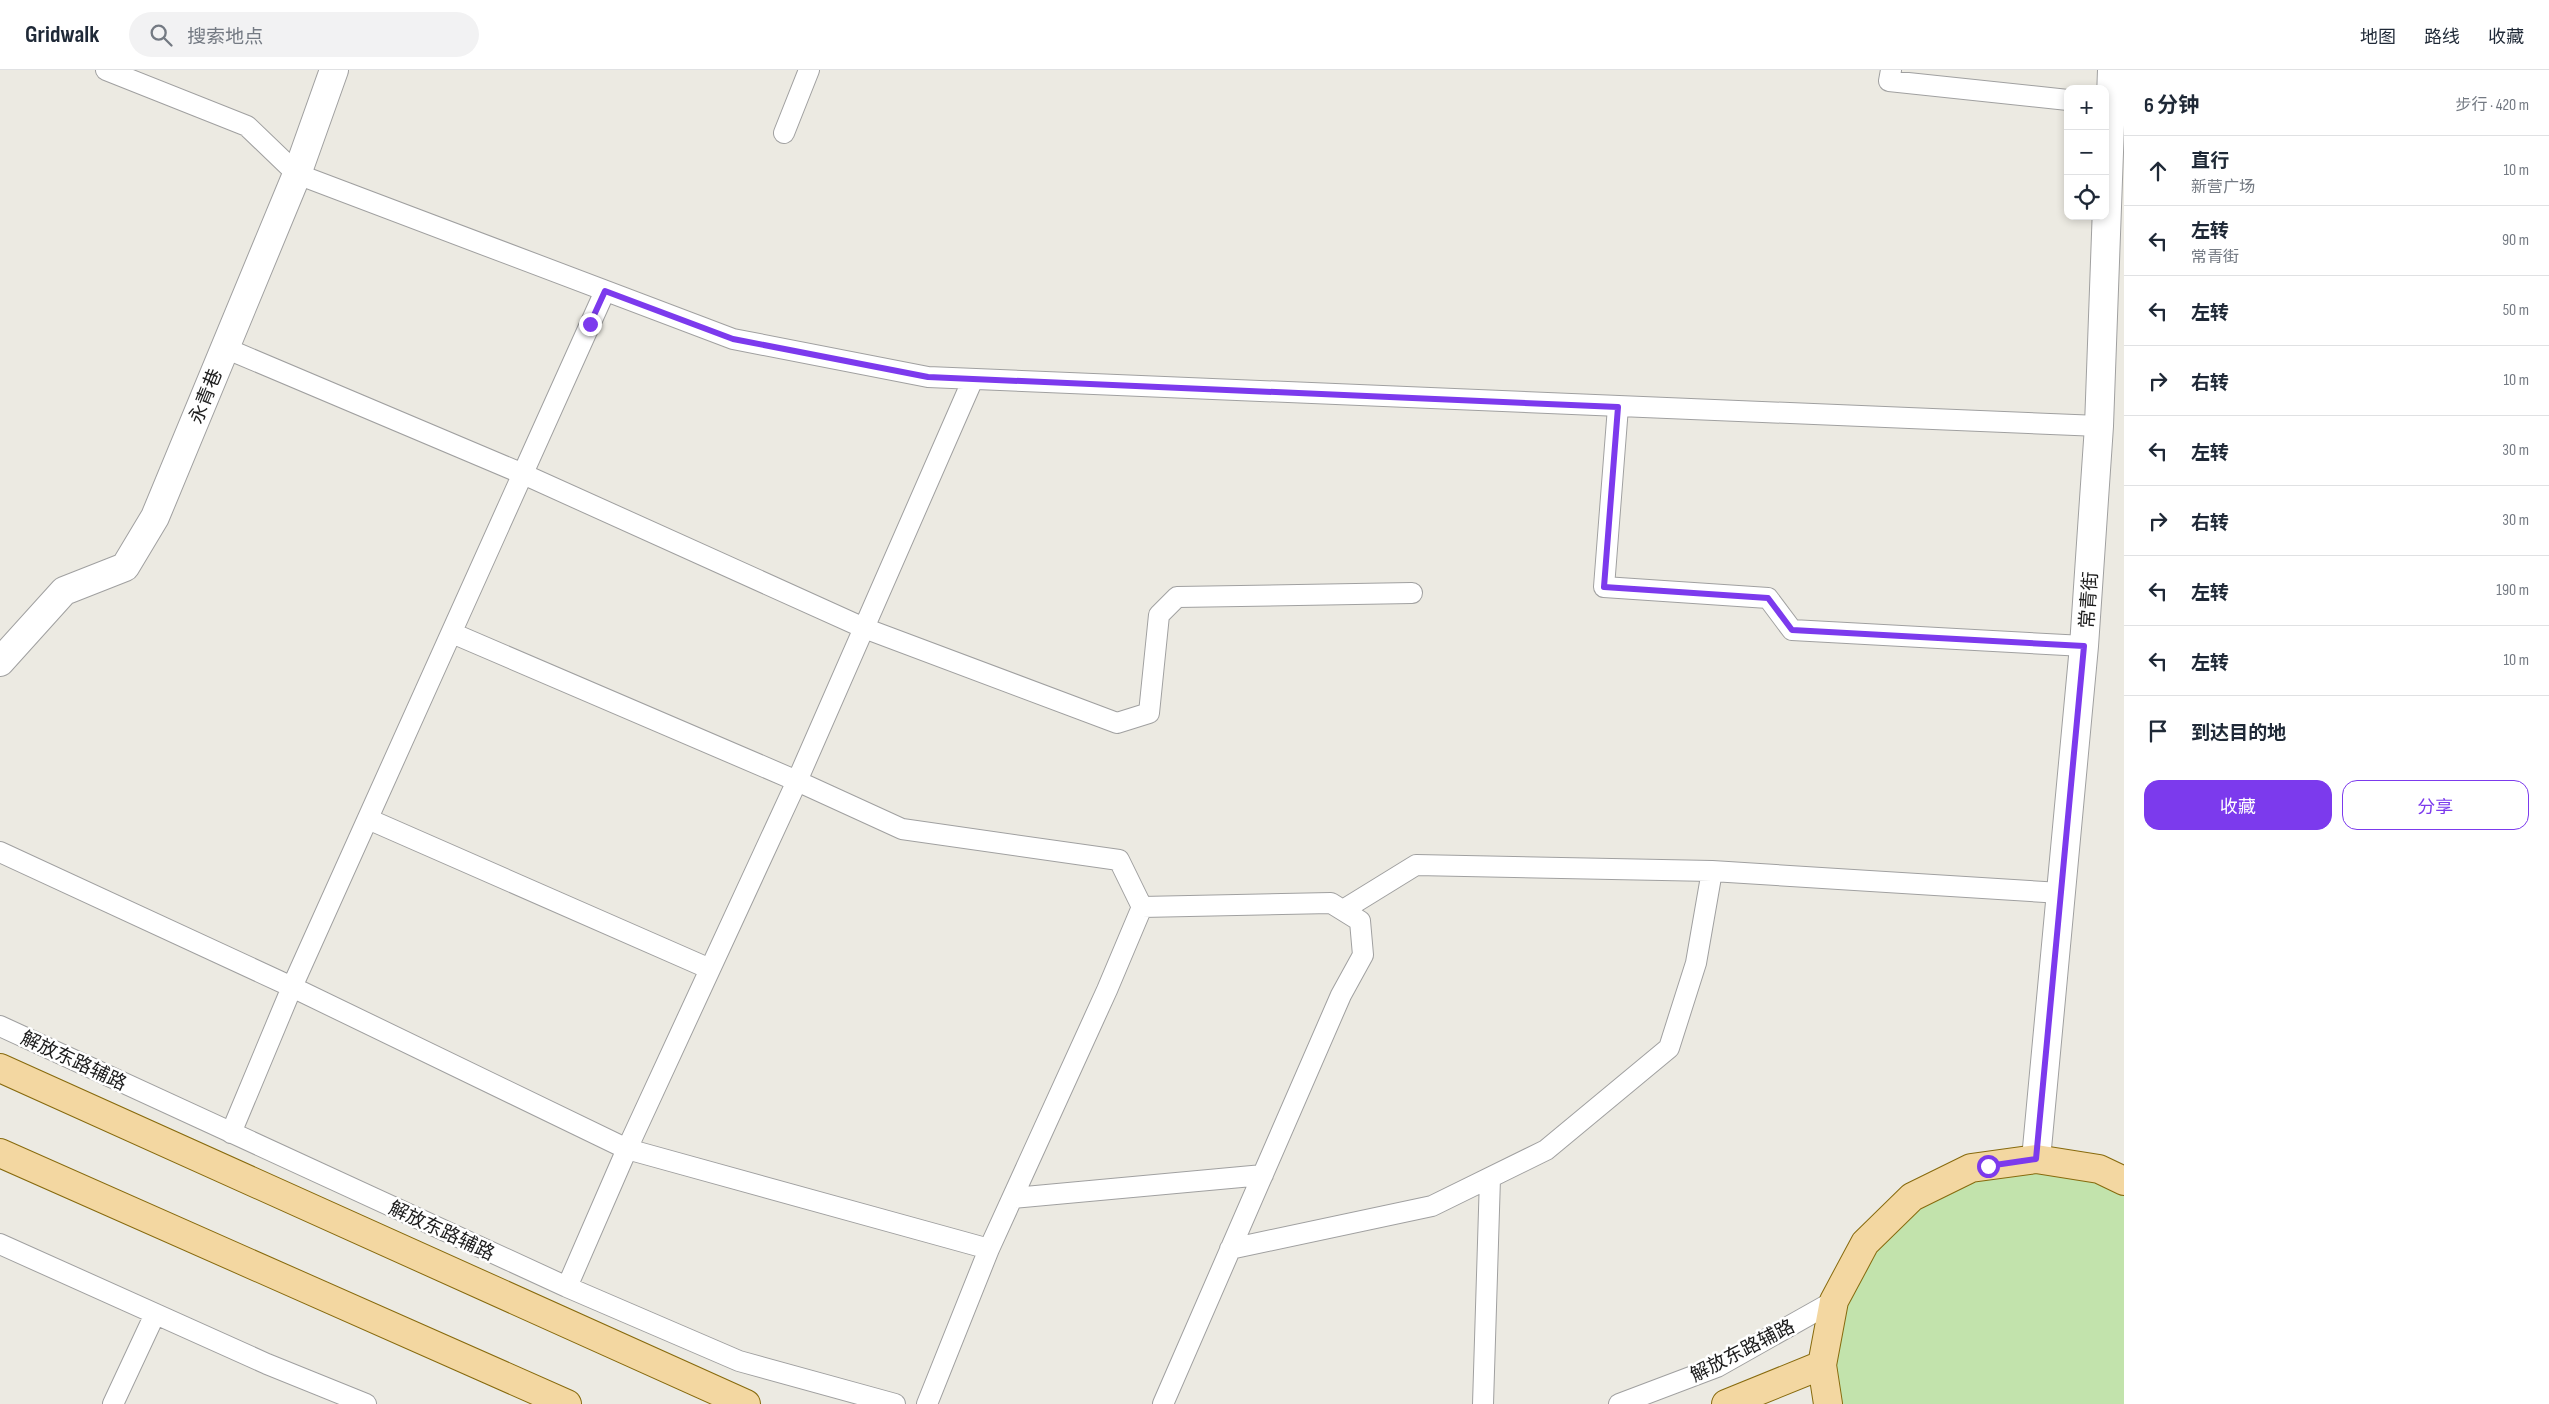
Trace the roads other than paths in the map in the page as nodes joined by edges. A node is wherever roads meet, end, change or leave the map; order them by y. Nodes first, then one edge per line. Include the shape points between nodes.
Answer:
1 (106, 70) edge
2 (334, 70) edge
3 (809, 70) edge
4 (1891, 70) edge
5 (2112, 70) edge
6 (2109, 96) edge
7 (2064, 100) edge
8 (2107, 130) edge
9 (784, 133) dead end
10 (297, 174) junction
11 (605, 291) junction
12 (225, 348) junction
13 (973, 379) junction
14 (1618, 407) junction
15 (2100, 426) junction
16 (523, 474) junction
17 (1412, 593) dead end
18 (864, 628) junction
19 (452, 632) junction
20 (2084, 646) junction
21 (0, 662) edge
22 (797, 781) junction
23 (368, 819) junction
24 (0, 852) edge
25 (1712, 871) junction
26 (2061, 893) junction
27 (1142, 907) junction
28 (1343, 910) junction
29 (710, 969) junction
30 (292, 987) junction
31 (0, 1026) edge
32 (0, 1068) edge
33 (231, 1132) junction
34 (627, 1149) junction
35 (0, 1153) edge
36 (2036, 1159) junction
37 (1263, 1175) junction
38 (1490, 1178) junction
39 (2124, 1182) edge
40 (1012, 1198) junction
41 (0, 1244) edge
42 (989, 1249) junction
43 (1230, 1249) junction
44 (566, 1287) junction
45 (1834, 1301) junction
46 (155, 1314) junction
47 (1822, 1365) junction
48 (113, 1404) edge
49 (366, 1404) edge
50 (567, 1404) edge
51 (746, 1404) edge
52 (895, 1404) edge
53 (927, 1404) edge
54 (1163, 1404) edge
55 (1483, 1404) edge
56 (1619, 1404) edge
57 (1726, 1404) edge
58 (1828, 1404) edge

1 - 10 lane via 247,126
2 - 10 street, 永青巷
3 - 9 lane
4 - 7 lane via 1890,80
5 - 6 street, 常青街
8 - 15 street, 常青街
10 - 11 lane
10 - 12 street, 永青巷
11 - 13 lane via 733,339 928,377
11 - 16 lane
12 - 16 lane
12 - 21 street, 永青巷 via 155,517 125,567 64,591
13 - 14 lane
13 - 18 lane
14 - 15 lane
14 - 20 lane via 1604,587 1768,598 1792,630
15 - 20 street, 常青街
16 - 18 lane
16 - 19 lane
17 - 18 lane via 1177,597 1159,615 1149,713 1117,723
18 - 22 lane
19 - 22 lane
19 - 23 lane
20 - 26 street, 常青街
22 - 27 lane via 902,829 1119,860
22 - 29 lane
23 - 29 lane
23 - 30 lane
24 - 30 lane
25 - 26 lane
25 - 28 lane via 1416,865
25 - 38 lane via 1696,963 1668,1048 1546,1150
26 - 36 street, 常青街
27 - 28 lane via 1331,903
27 - 40 lane
28 - 37 lane via 1360,921 1362,955
29 - 34 lane
30 - 33 lane
30 - 34 lane
31 - 33 lane, 解放东路辅路
32 - 51 main road
33 - 44 lane, 解放东路辅路
34 - 42 lane
34 - 44 lane
35 - 50 main road
36 - 39 main road via 2099,1169
36 - 45 main road via 1971,1168 1912,1197 1865,1243
37 - 40 lane
37 - 43 lane
38 - 43 lane via 1432,1206
38 - 55 lane
40 - 42 lane
41 - 46 lane
42 - 53 lane
43 - 54 lane
44 - 52 lane, 解放东路辅路 via 740,1361
45 - 47 main road
45 - 56 lane, 解放东路辅路 via 1717,1367
46 - 48 lane
46 - 49 lane
47 - 57 main road
47 - 58 main road

